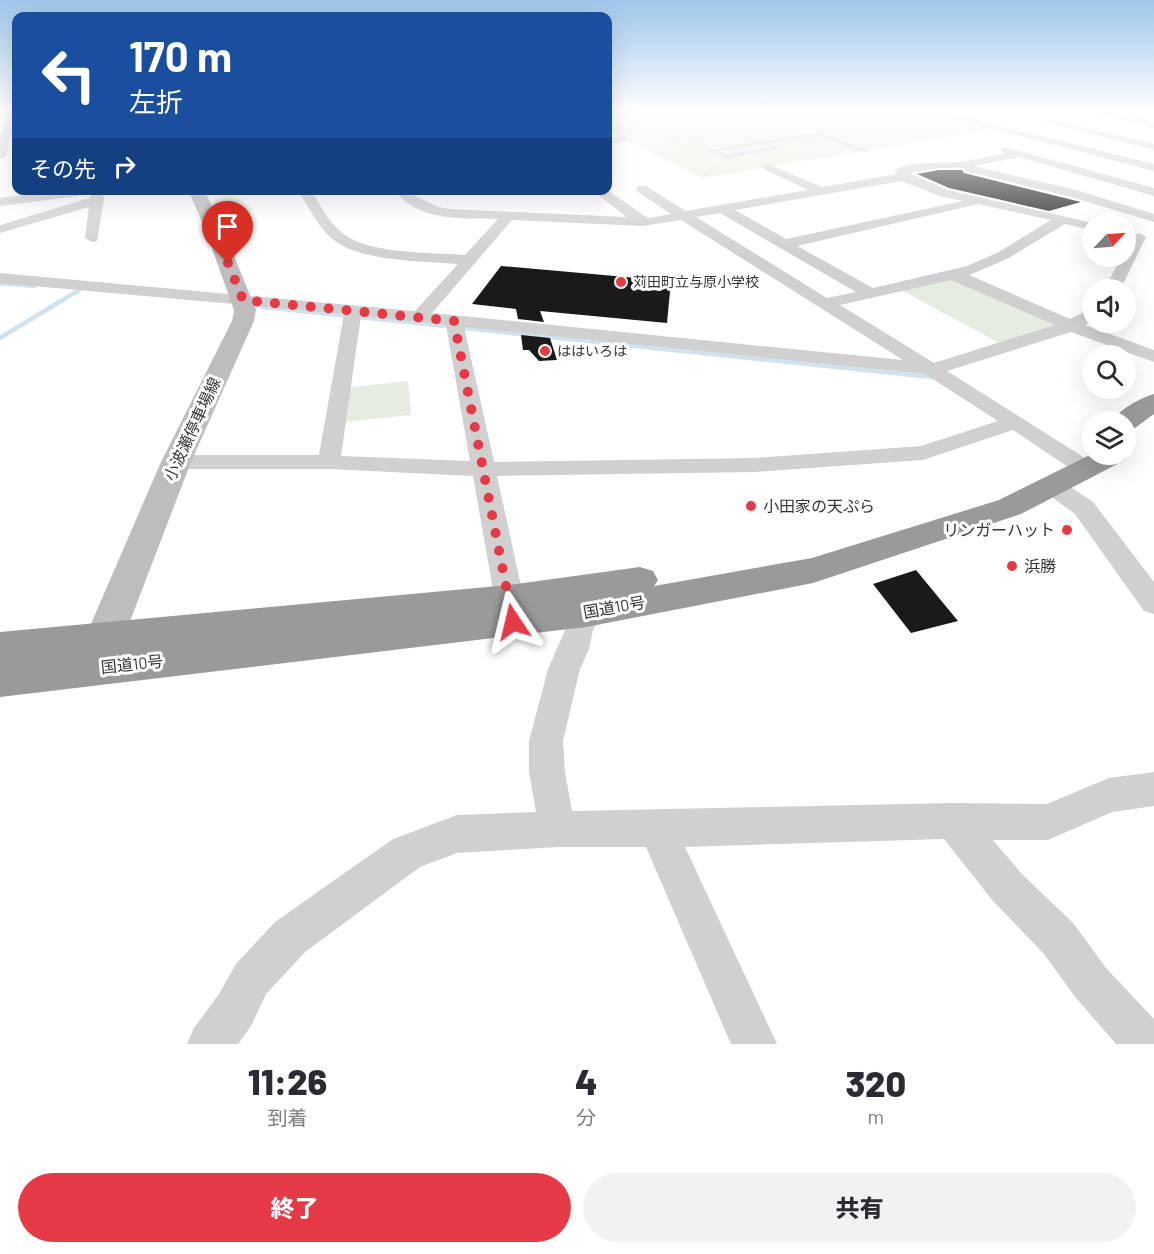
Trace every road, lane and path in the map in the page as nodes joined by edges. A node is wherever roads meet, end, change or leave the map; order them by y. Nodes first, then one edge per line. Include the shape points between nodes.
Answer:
1 (995, 159) edge
2 (1037, 159) edge
3 (1118, 159) edge
4 (719, 161) dead end
5 (956, 166) junction
6 (768, 167) dead end
7 (1154, 168) edge
8 (905, 176) junction
9 (703, 178) dead end
10 (642, 189) dead end
11 (821, 191) junction
12 (1154, 192) edge
13 (84, 195) edge
14 (94, 195) edge
15 (96, 195) edge
16 (198, 195) edge
17 (308, 195) edge
18 (405, 195) edge
19 (605, 195) edge
20 (985, 200) junction
21 (0, 202) edge
22 (724, 210) junction
23 (0, 215) edge
24 (42, 216) junction
25 (508, 216) junction
26 (684, 216) junction
27 (1154, 218) edge
28 (1063, 219) junction
29 (643, 222) junction
30 (1082, 224) edge
31 (0, 229) edge
32 (1139, 235) edge
33 (92, 238) dead end
34 (785, 244) junction
35 (470, 260) junction
36 (954, 275) junction
37 (0, 278) edge
38 (1117, 279) edge
39 (870, 293) junction
40 (243, 300) junction
41 (824, 304) junction
42 (353, 310) junction
43 (419, 317) junction
44 (1082, 319) edge
45 (454, 321) junction
46 (1071, 326) junction
47 (1154, 356) edge
48 (933, 369) junction
49 (1154, 402) edge
50 (1136, 414) edge
51 (1014, 423) junction
52 (1154, 429) edge
53 (1136, 441) edge
54 (176, 462) junction
55 (329, 462) junction
56 (1082, 462) edge
57 (1082, 464) edge
58 (1084, 465) edge
59 (485, 469) junction
60 (597, 599) junction
61 (1154, 603) edge
62 (511, 611) junction
63 (0, 648) edge
64 (98, 653) junction
65 (0, 680) edge
66 (1154, 789) edge
67 (953, 821) junction
68 (557, 829) junction
69 (657, 829) junction
70 (210, 1044) edge
71 (754, 1044) edge
72 (1146, 1044) edge

1 - 5 street
2 - 12 street
3 - 7 street
4 - 9 path
5 - 8 street via 901,171
5 - 27 street via 1072,193
6 - 11 street
8 - 11 street
8 - 20 street via 945,193
10 - 26 street
11 - 22 street
13 - 21 street
14 - 24 street
15 - 33 street
16 - 40 main road
17 - 35 street via 338,237 350,244 375,251
18 - 25 street via 428,210
19 - 29 street
20 - 28 street
20 - 34 street
22 - 26 street
22 - 34 street
23 - 24 street
24 - 31 street
25 - 29 street
25 - 35 street
26 - 29 street
26 - 41 street
28 - 30 street
28 - 36 street via 1002,256
32 - 38 street
34 - 39 street
35 - 43 street
36 - 39 street
36 - 46 street
37 - 40 street
39 - 41 street
40 - 42 street
40 - 54 main road, 小波瀬停車場線 via 243,321
41 - 48 street
42 - 43 street
42 - 55 street
43 - 45 street
44 - 46 street
45 - 48 street
45 - 59 street
46 - 47 street
46 - 48 street
48 - 51 street
49 - 50 highway
51 - 56 street
51 - 59 street via 923,453 867,458 754,465
52 - 53 highway
54 - 55 street
54 - 64 main road, 小波瀬停車場線
55 - 59 street
57 - 60 highway, 国道10号 via 1010,507 813,570
58 - 61 street via 1084,508
59 - 62 street
60 - 62 highway, 国道10号
60 - 68 street via 578,630 546,741
62 - 64 highway, 国道10号
63 - 64 highway
64 - 65 highway
66 - 67 street via 1109,795 1048,822
67 - 69 street
67 - 72 street
68 - 69 street
68 - 70 street via 457,834 407,853 290,937 251,979 235,1010
69 - 71 street

